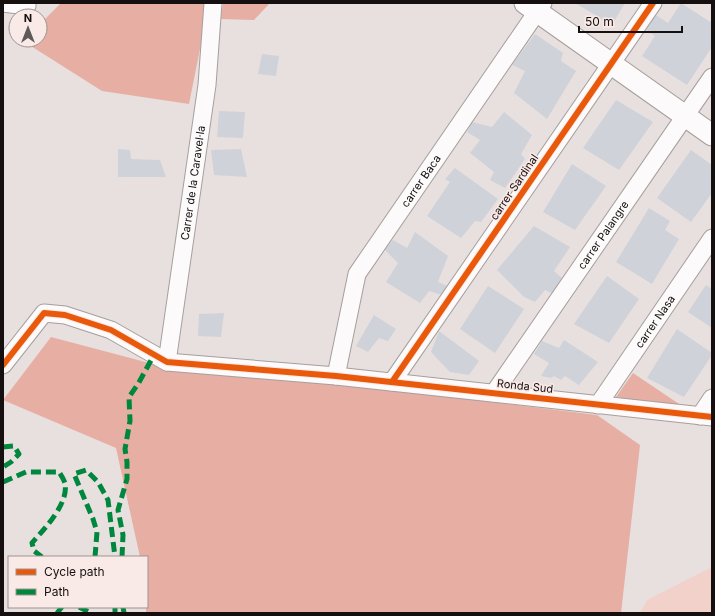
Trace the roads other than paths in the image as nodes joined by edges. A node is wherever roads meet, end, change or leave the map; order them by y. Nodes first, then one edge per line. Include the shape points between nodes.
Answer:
1 (3, 3) edge
2 (213, 3) edge
3 (653, 3) edge
4 (27, 4) edge
5 (535, 6) edge
6 (611, 64) junction
7 (712, 77) edge
8 (685, 116) junction
9 (712, 135) edge
10 (712, 238) edge
11 (167, 362) junction
12 (3, 365) edge
13 (336, 376) junction
14 (392, 382) junction
15 (494, 393) junction
16 (712, 398) edge
17 (598, 405) junction
18 (706, 416) edge

1 - 4 street
2 - 11 street, Carrer de la Caravel·la via 207,85
3 - 6 street, carrer Sardinal
5 - 6 street
5 - 13 street, carrer Baca via 357,274
6 - 8 street
6 - 14 street, carrer Sardinal
7 - 8 street, carrer Palangre
8 - 9 street
8 - 15 street, carrer Palangre
10 - 17 street, carrer Nasa
11 - 12 street via 111,330 65,315 44,313
11 - 13 street, Ronda Sud
13 - 14 street, Ronda Sud
14 - 15 street, Ronda Sud
15 - 17 street, Ronda Sud
16 - 18 street
17 - 18 street, Ronda Sud

